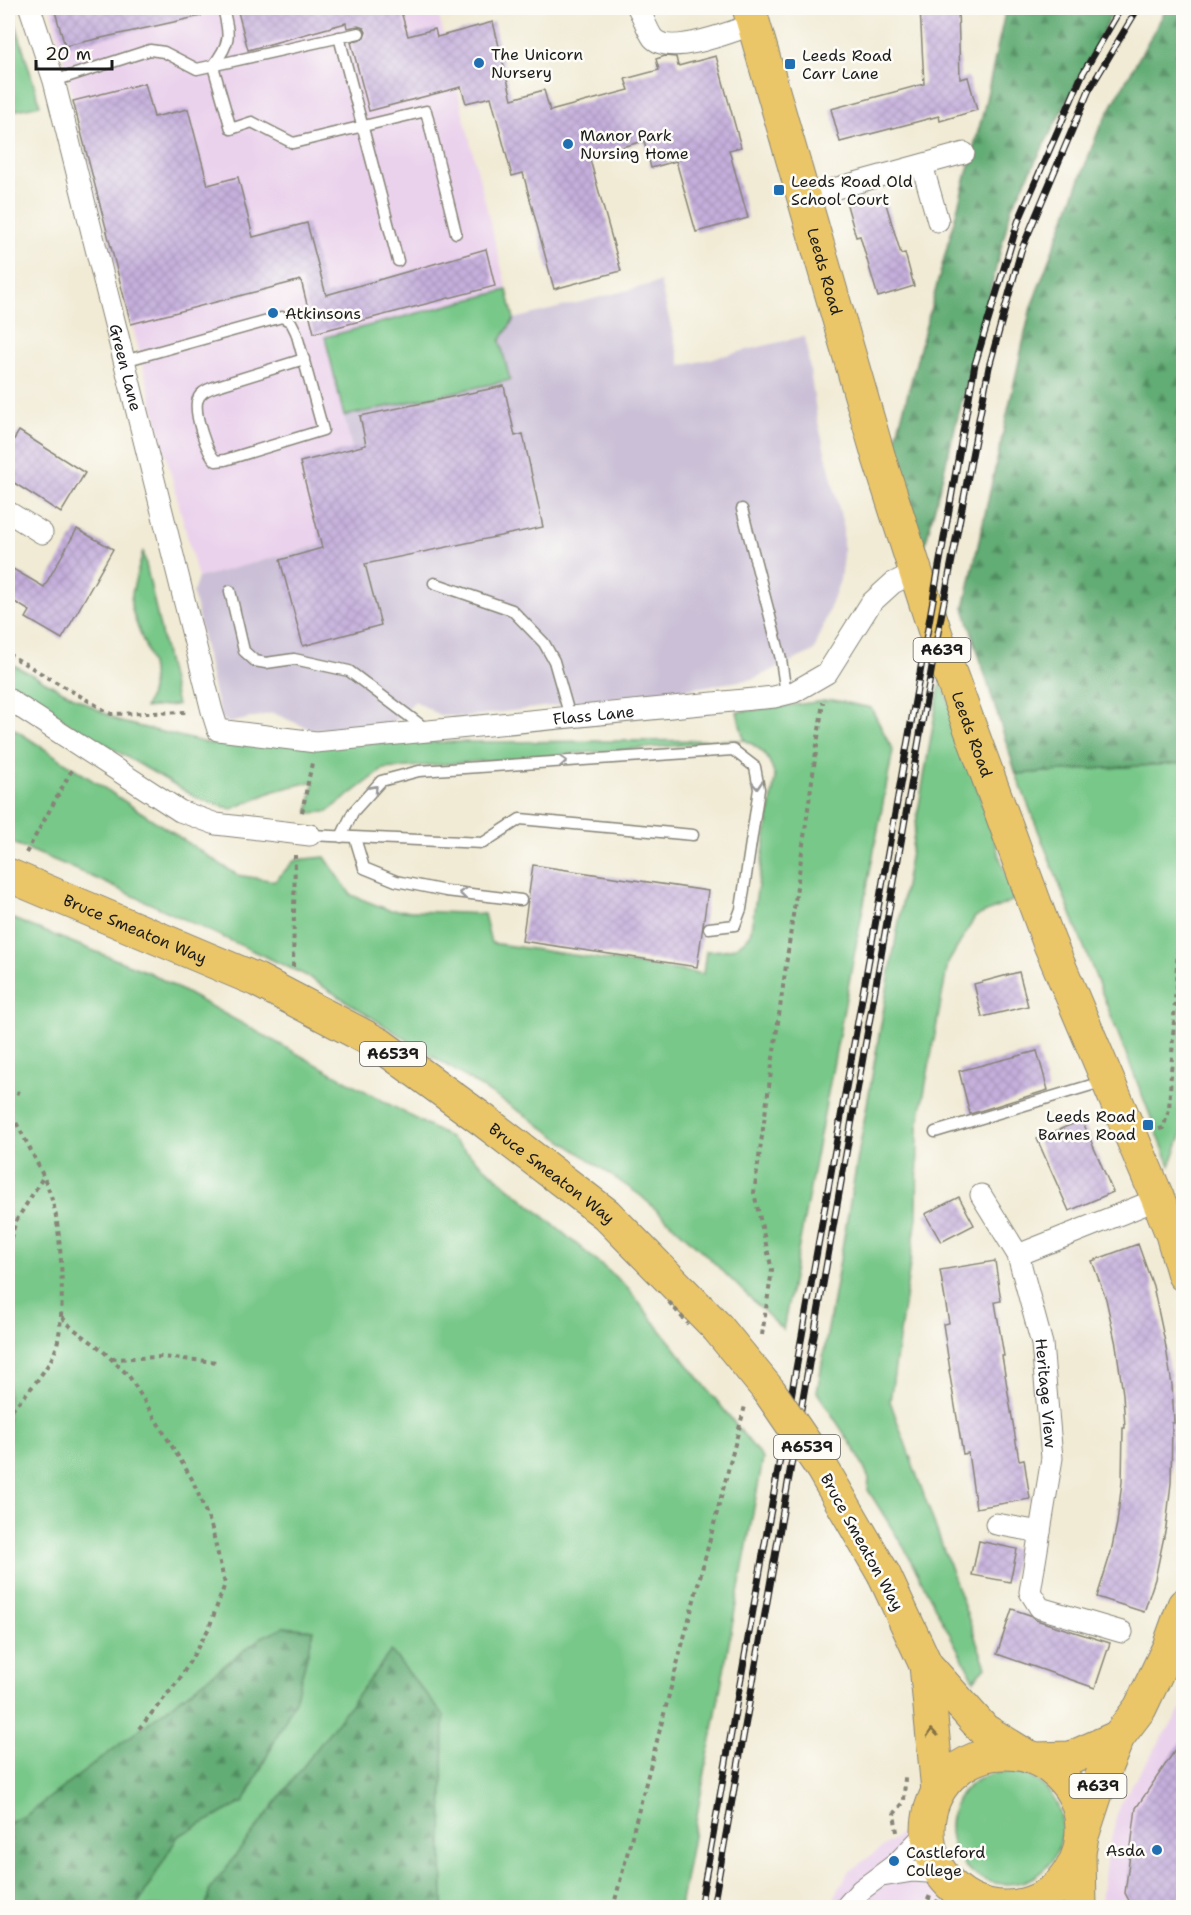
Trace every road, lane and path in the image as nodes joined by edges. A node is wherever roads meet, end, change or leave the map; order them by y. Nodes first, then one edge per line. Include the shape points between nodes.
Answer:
1 (30, 8) edge
2 (223, 8) edge
3 (638, 8) edge
4 (751, 16) edge
5 (359, 33) dead end
6 (339, 37) junction
7 (213, 66) junction
8 (54, 81) junction
9 (362, 126) junction
10 (964, 153) dead end
11 (922, 165) junction
12 (804, 197) junction
13 (938, 221) dead end
14 (456, 233) dead end
15 (398, 261) dead end
16 (304, 359) junction
17 (124, 361) junction
18 (742, 509) dead end
19 (8, 512) edge
20 (42, 532) dead end
21 (916, 572) junction
22 (434, 584) dead end
23 (230, 591) dead end
24 (8, 654) edge
25 (827, 673) junction
26 (786, 694) junction
27 (8, 699) edge
28 (570, 717) junction
29 (215, 720) junction
30 (429, 731) junction
31 (84, 749) junction
32 (310, 835) joint
33 (693, 835) dead end
34 (341, 837) junction
35 (1184, 837) edge
36 (355, 838) junction
37 (16, 866) edge
38 (521, 900) dead end
39 (709, 927) dead end
40 (1108, 1080) junction
41 (8, 1089) edge
42 (19, 1093) dead end
43 (8, 1107) edge
44 (935, 1132) dead end
45 (1134, 1140) junction
46 (43, 1179) junction
47 (981, 1195) dead end
48 (1158, 1199) junction
49 (8, 1247) edge
50 (1018, 1255) junction
51 (1184, 1275) edge
52 (661, 1294) dead end
53 (669, 1302) dead end
54 (62, 1317) junction
55 (764, 1323) dead end
56 (112, 1359) junction
57 (218, 1362) dead end
58 (8, 1413) edge
59 (742, 1416) dead end
60 (996, 1524) dead end
61 (1040, 1532) junction
62 (1184, 1605) edge
63 (1122, 1632) dead end
64 (926, 1665) junction
65 (137, 1731) dead end
66 (1118, 1737) junction
67 (1029, 1756) junction
68 (938, 1791) junction
69 (927, 1832) junction
70 (1081, 1845) junction
71 (942, 1873) junction
72 (878, 1877) junction
73 (980, 1905) edge
74 (613, 1908) edge
75 (845, 1908) edge
76 (1080, 1908) edge

1 - 8 street, Green Lane
2 - 7 lane via 230,33 226,48
3 - 4 street via 654,38 667,45 694,42
4 - 12 main road, Leeds Road / A639
5 - 6 lane
6 - 7 lane
6 - 9 lane
7 - 8 lane via 197,69 164,52 150,50
7 - 9 lane via 231,129 252,123 293,143
8 - 17 street, Green Lane
9 - 14 lane via 426,111
9 - 15 lane
10 - 11 street
11 - 12 street
11 - 13 street
12 - 21 main road, Leeds Road / A639
16 - 16 lane via 324,430 216,461 202,437 197,403 202,393
16 - 17 lane via 297,332 282,317
17 - 29 street, Green Lane
18 - 26 lane via 781,659
19 - 20 street
21 - 25 street, Flass Lane via 892,583 871,603
21 - 40 main road, Leeds Road / A639 via 1049,942
22 - 28 lane via 512,610 544,643 554,661
23 - 30 lane via 244,651 255,662 294,659 349,671
24 - 29 path via 111,714
25 - 26 street, Flass Lane
25 - 55 path via 754,1193 772,1270
26 - 28 street, Flass Lane
27 - 31 street
28 - 30 street, Flass Lane
29 - 30 street, Flass Lane via 316,742
31 - 32 street via 180,811 216,824
31 - 37 path
32 - 34 lane
33 - 36 lane via 520,819 483,843
34 - 36 lane
34 -> 39 lane via 353,812 381,781 419,771 733,750 755,767 759,789 741,909 735,925
35 - 45 path via 1169,1110 1163,1128
38 -> 36 lane via 396,880 364,868
37 - 64 main road, Bruce Smeaton Way / A6539, bridge via 257,980 379,1044 606,1214 717,1328 771,1392 884,1575
40 - 44 lane
40 - 45 main road, Leeds Road / A639
41 - 42 path
43 - 46 path
45 - 48 main road, Leeds Road / A639
46 - 49 path via 16,1221
46 - 54 path via 54,1207
47 - 50 street, Heritage View
48 - 50 street
48 - 51 main road, Leeds Road / A639
50 - 61 street, Heritage View via 1042,1344 1052,1458
52 - 53 path
54 - 56 path
54 - 58 path via 54,1354 30,1391
56 - 57 path via 161,1357
56 - 65 path via 129,1376 192,1479 211,1525 225,1584 209,1628 179,1680
59 - 74 path
60 - 61 street
61 - 63 street, Heritage View via 1030,1592 1040,1608
62 - 66 main road, A639 via 1140,1708
64 - 67 main road, Bruce Smeaton Way / A6539 via 984,1731
68 -> 64 main road, Bruce Smeaton Way / A6539
66 - 67 main road, A639 via 1071,1758
66 - 70 main road, A639
67 - 68 main road, A639 via 998,1752 976,1757 953,1772
67 - 70 main road, A639 via 1057,1772 1071,1789 1079,1809
68 - 69 main road, A639 via 930,1809
69 - 71 main road, A639 via 932,1857
69 - 72 street
70 - 73 main road, A639 via 1072,1870 1053,1891 1022,1905
70 - 76 main road, A639
71 - 72 street via 913,1871
71 - 73 main road, A639 via 962,1894
72 - 75 street

